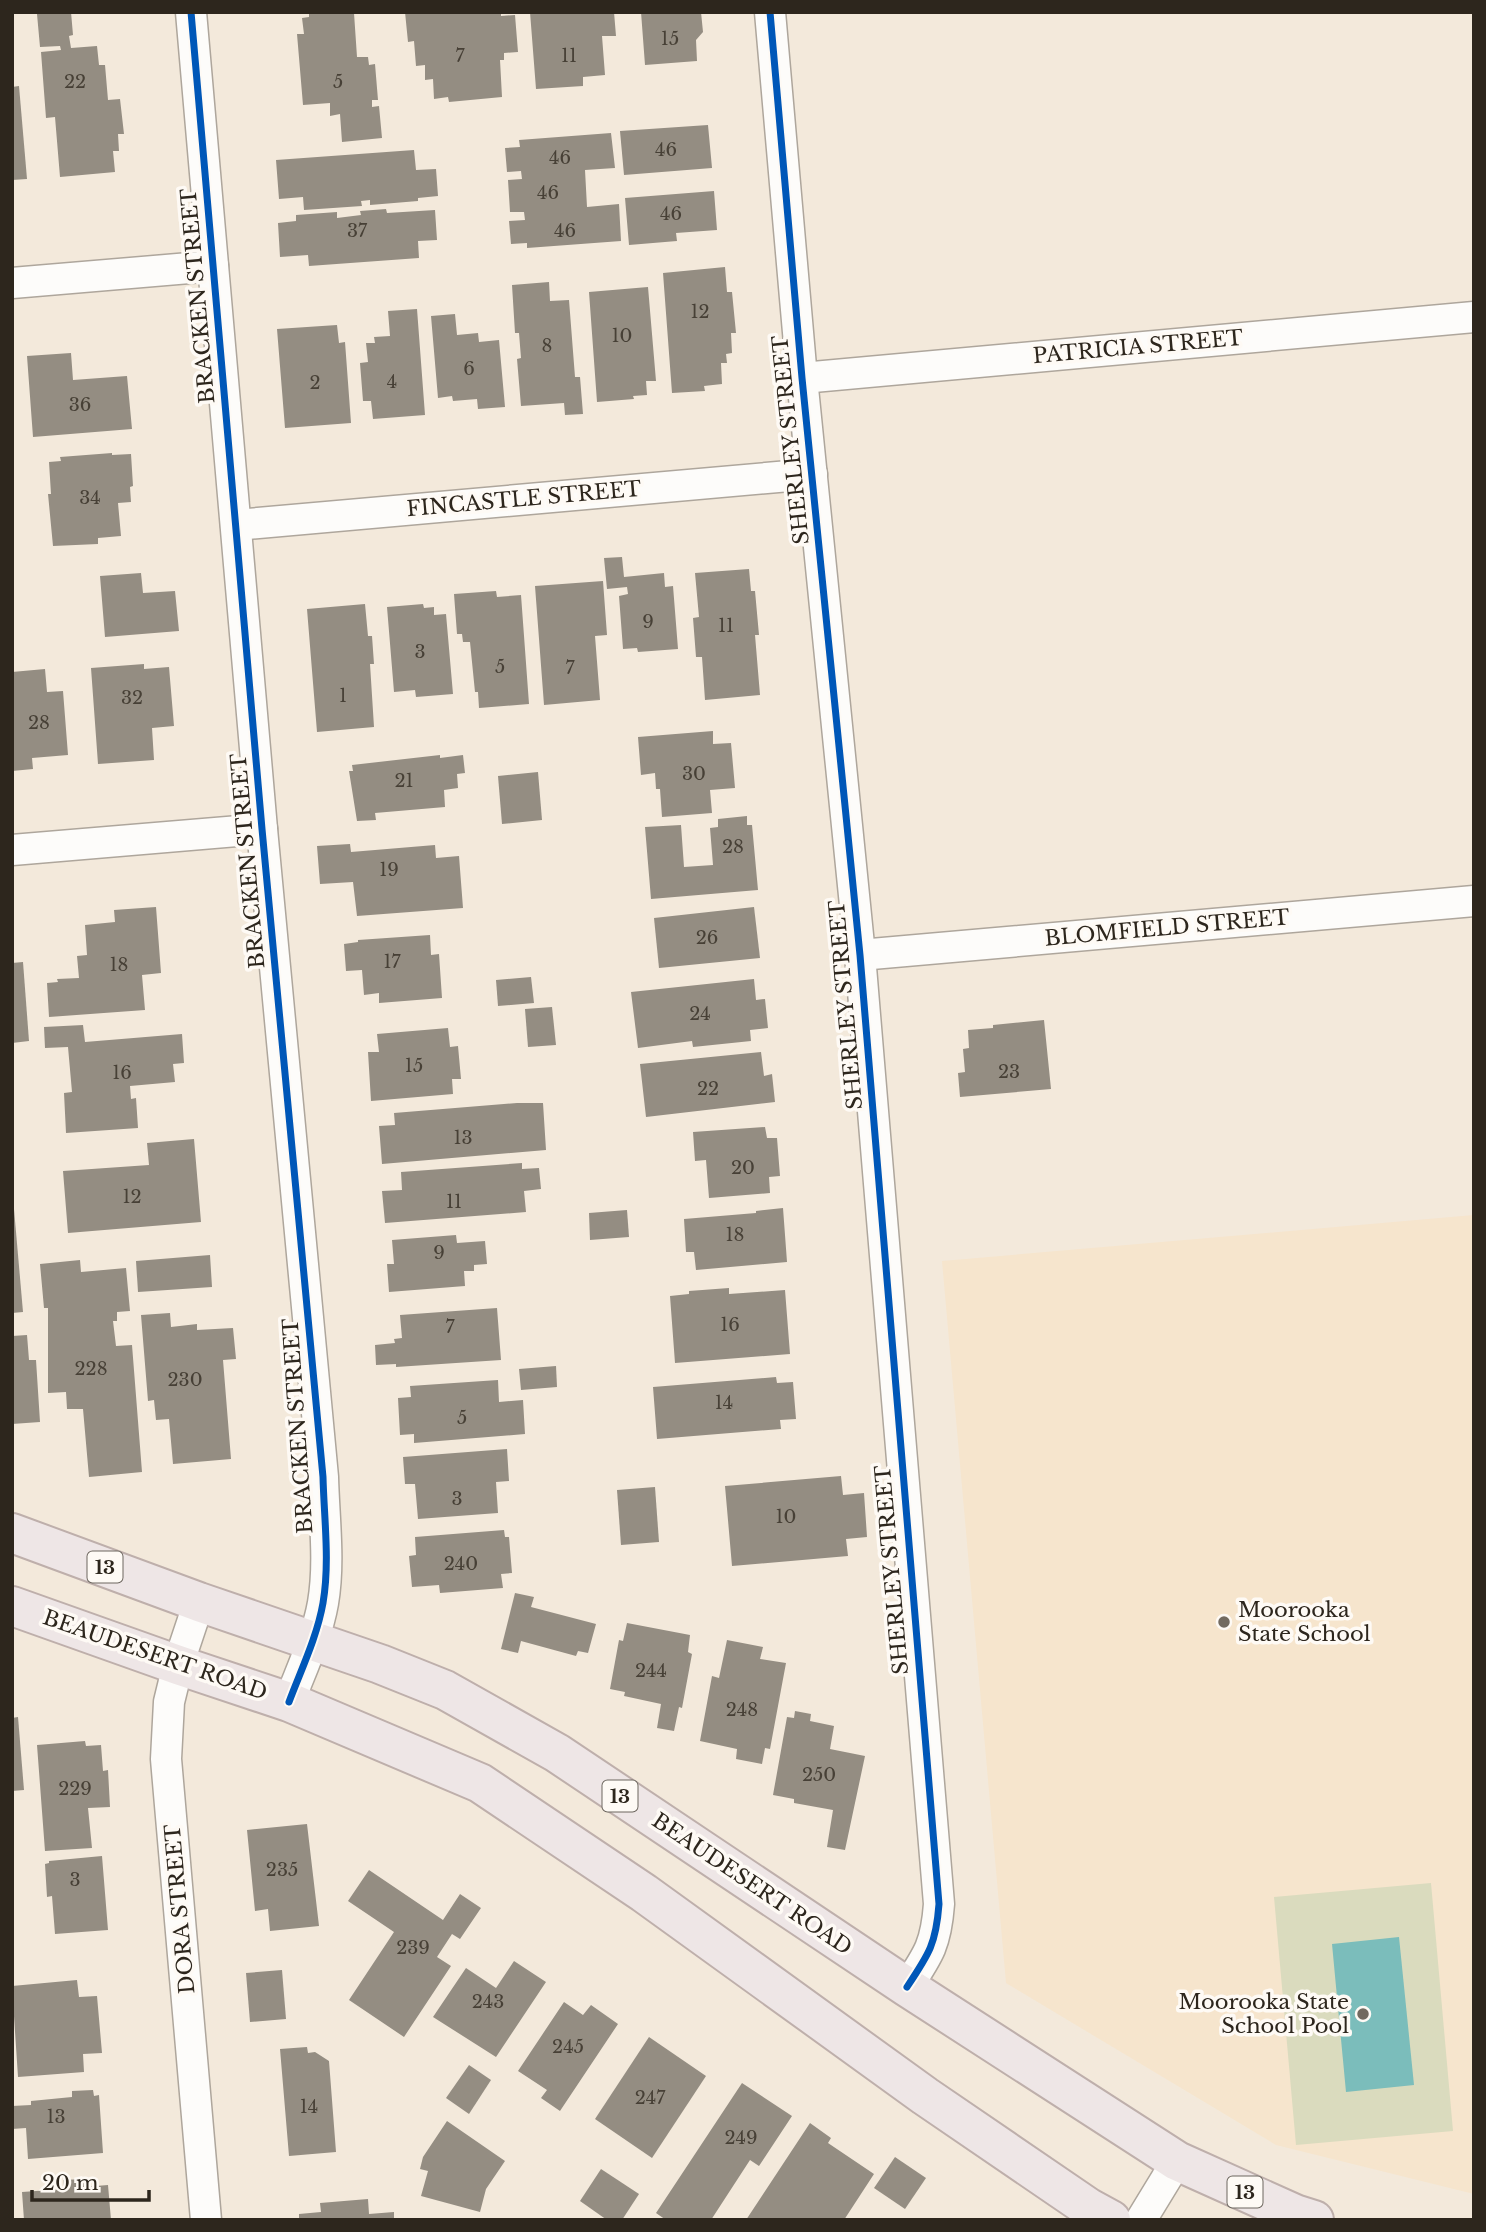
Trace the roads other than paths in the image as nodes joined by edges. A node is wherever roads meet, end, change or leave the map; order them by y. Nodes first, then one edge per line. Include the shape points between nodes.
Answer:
1 (191, 12) edge
2 (770, 12) edge
3 (214, 266) junction
4 (12, 283) edge
5 (1474, 317) edge
6 (802, 378) junction
7 (812, 474) junction
8 (236, 525) junction
9 (262, 829) junction
10 (12, 850) edge
11 (1474, 901) edge
12 (860, 955) junction
13 (12, 1533) edge
14 (199, 1601) junction
15 (12, 1606) edge
16 (313, 1640) junction
17 (177, 1665) junction
18 (289, 1702) junction
19 (908, 1987) junction
20 (1177, 2161) junction
21 (205, 2220) edge
22 (1111, 2220) edge
23 (1141, 2220) edge
24 (1314, 2220) edge

1 - 3 street, BRACKEN STREET
2 - 6 street, SHERLEY STREET
3 - 4 street
3 - 8 street, BRACKEN STREET
5 - 6 street, PATRICIA STREET
6 - 7 street, SHERLEY STREET
7 - 8 street, FINCASTLE STREET
7 - 12 street, SHERLEY STREET
8 - 9 street, BRACKEN STREET
9 - 10 street
9 - 16 street, BRACKEN STREET via 323,1477 323,1602
11 - 12 street, BLOMFIELD STREET
12 - 19 street, SHERLEY STREET via 939,1904 937,1934
13 - 14 highway, BEAUDESERT ROAD / 13
14 - 16 highway, BEAUDESERT ROAD / 13
14 - 17 street, DORA STREET
15 - 17 highway, BEAUDESERT ROAD
16 - 18 street, BRACKEN STREET
16 - 19 highway, BEAUDESERT ROAD / 13 via 444,1690 546,1746
17 - 18 highway, BEAUDESERT ROAD
17 - 21 street, DORA STREET via 169,1702 166,1759
18 - 22 highway, BEAUDESERT ROAD via 480,1783 644,1893 925,2096
19 - 20 highway, BEAUDESERT ROAD / 13
20 - 23 street
20 - 24 highway, BEAUDESERT ROAD / 13

